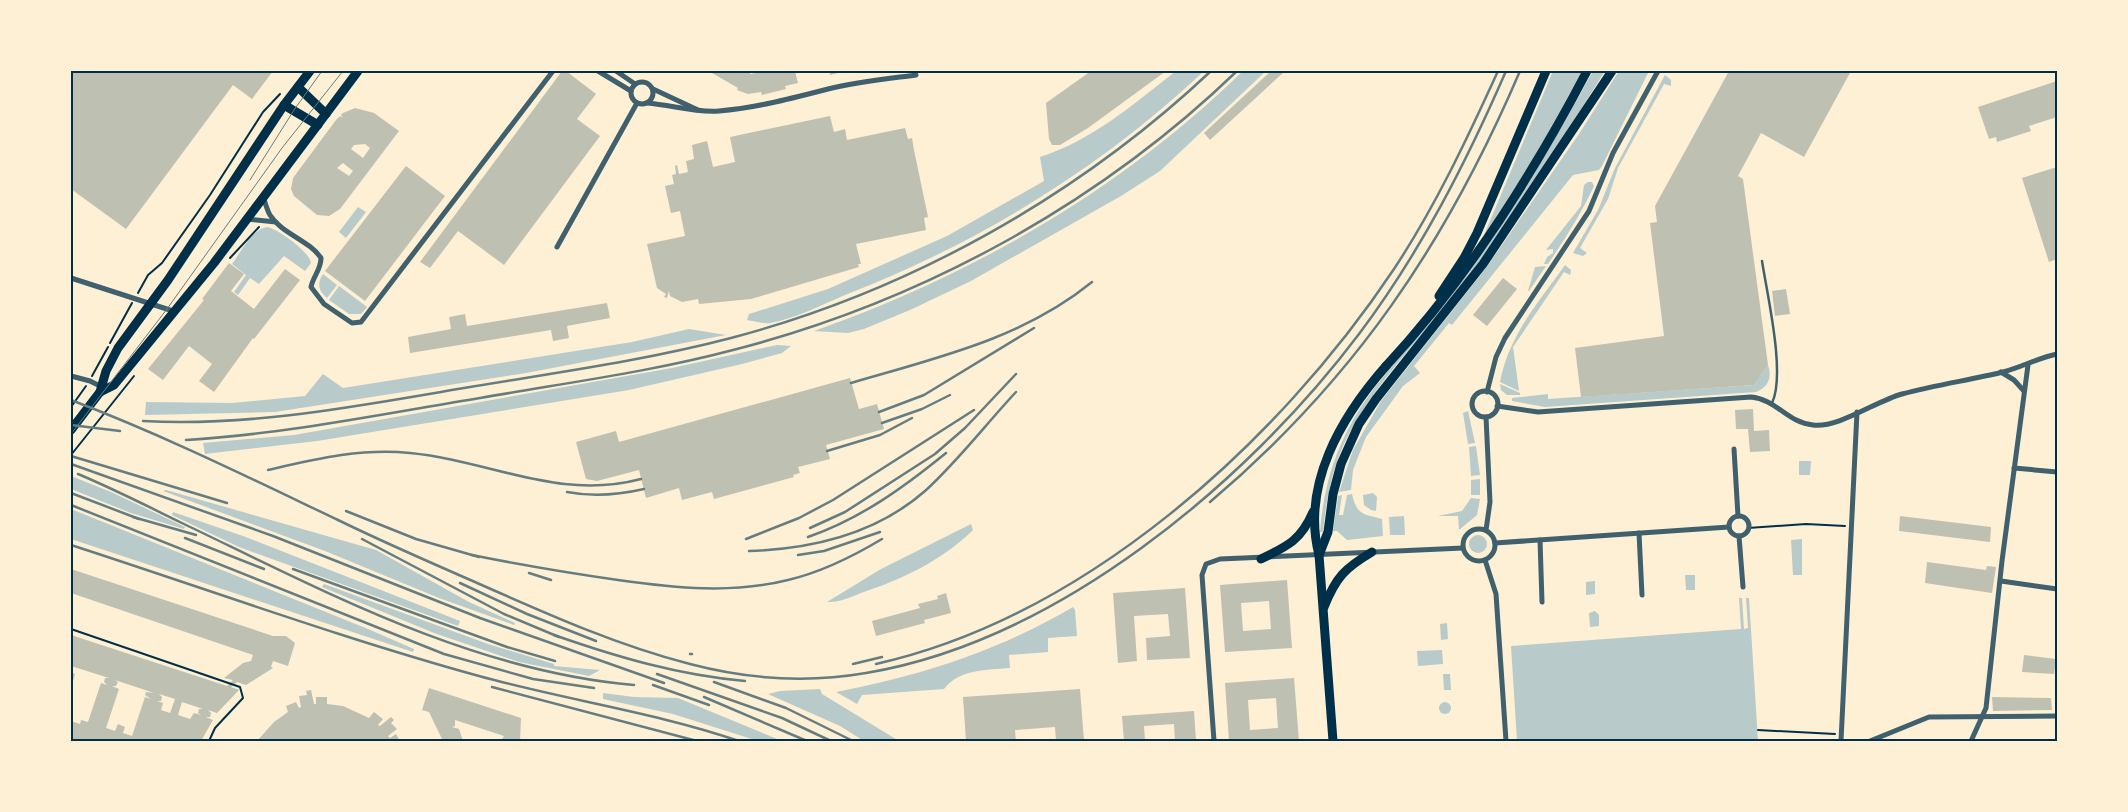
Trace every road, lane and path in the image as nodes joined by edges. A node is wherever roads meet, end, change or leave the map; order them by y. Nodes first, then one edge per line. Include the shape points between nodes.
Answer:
1 (310, 71) edge
2 (358, 71) edge
3 (553, 71) edge
4 (598, 71) edge
5 (616, 71) edge
6 (1546, 71) edge
7 (1587, 71) edge
8 (1612, 71) edge
9 (1658, 71) edge
10 (916, 75) dead end
11 (635, 84) junction
12 (298, 87) junction
13 (653, 89) junction
14 (631, 91) junction
15 (282, 93) dead end
16 (637, 103) junction
17 (648, 103) junction
18 (284, 105) junction
19 (698, 110) junction
20 (326, 114) junction
21 (318, 125) junction
22 (263, 196) junction
23 (246, 219) junction
24 (276, 222) junction
25 (557, 247) dead end
26 (1762, 261) dead end
27 (71, 278) edge
28 (135, 299) junction
29 (150, 304) junction
30 (173, 311) junction
31 (2057, 354) edge
32 (2028, 365) junction
33 (1386, 366) junction
34 (2001, 372) junction
35 (71, 376) edge
36 (90, 381) junction
37 (101, 390) junction
38 (2024, 391) junction
39 (1486, 392) junction
40 (1772, 403) junction
41 (1497, 406) junction
42 (71, 407) edge
43 (1857, 412) junction
44 (1486, 417) junction
45 (71, 430) edge
46 (1734, 449) dead end
47 (2014, 468) junction
48 (2057, 472) edge
49 (1315, 507) junction
50 (1738, 516) junction
51 (1852, 526) junction
52 (1729, 527) junction
53 (1748, 528) junction
54 (1486, 530) junction
55 (1639, 533) junction
56 (1739, 536) junction
57 (1540, 540) junction
58 (1495, 543) junction
59 (1463, 548) junction
60 (1372, 552) junction
61 (1319, 555) junction
62 (1261, 559) junction
63 (1485, 560) junction
64 (2001, 581) junction
65 (1743, 587) dead end
66 (2057, 589) edge
67 (1642, 595) dead end
68 (1542, 602) dead end
69 (1323, 609) junction
70 (71, 629) edge
71 (1982, 716) junction
72 (2057, 716) edge
73 (1758, 730) dead end
74 (1842, 734) junction
75 (209, 741) edge
76 (1214, 741) edge
77 (1333, 741) edge
78 (1506, 741) edge
79 (1841, 741) edge
80 (1870, 741) edge
81 (1971, 741) edge

1 - 12 main road
2 - 20 main road
3 - 24 street via 361,322 355,324 345,318 316,295 311,287 321,258
4 - 14 street
5 - 11 street
6 - 33 main road via 1464,258
7 - 33 main road via 1536,164 1474,258 1421,328
8 - 61 main road via 1483,264 1359,424 1341,464 1328,532
9 - 39 street via 1613,153 1586,217 1505,338
10 - 19 street via 857,83 718,112
11 - 13 street via 645,81
11 - 14 street
12 - 18 main road
12 - 20 main road
13 - 17 street via 654,95
13 - 19 street
14 - 16 street
15 - 28 path via 263,112 210,196 162,263 148,275
16 - 17 street
16 - 25 street
17 - 19 street
18 - 21 main road
18 - 29 main road
20 - 21 main road
21 - 22 main road
22 - 23 main road
22 - 24 street via 269,214
23 - 24 street
23 - 30 main road
26 - 40 lane via 1777,360 1777,390
27 - 28 street
28 - 29 street
28 - 36 path
29 - 30 street
29 - 37 main road via 118,348
30 - 37 main road via 114,385
31 - 32 street
32 - 34 street
32 - 38 street
33 - 49 main road via 1365,390 1332,445
34 - 38 street
34 - 43 street via 1901,394
35 - 36 street
36 - 37 street
36 - 42 path
37 - 45 main road
38 - 47 street
39 - 41 street via 1495,397
39 - 44 street via 1475,396 1472,403 1478,415
40 - 41 street via 1752,397 1538,412
40 - 43 street via 1786,414 1814,425 1833,422
41 - 44 street
43 - 51 street
44 - 54 street via 1490,502
46 - 50 street
47 - 48 street
47 - 64 street
49 - 61 main road via 1313,530
49 - 62 main road via 1306,526 1290,544
50 - 52 street via 1733,518
50 - 53 street via 1745,518
51 - 53 path via 1806,524
51 - 74 street
52 - 55 street
52 - 56 street via 1732,534
53 - 56 street
54 - 58 street via 1494,537
54 - 59 street via 1476,529 1467,534
55 - 57 street
55 - 67 street
56 - 65 street
57 - 58 street
57 - 68 street
58 - 63 street via 1493,553
59 - 60 street
59 - 63 street via 1471,558
60 - 61 street
60 - 69 main road via 1341,575
61 - 62 street
61 - 69 main road
62 - 76 street via 1212,560 1206,564 1202,575
63 - 78 street via 1496,594
64 - 66 street
64 - 71 street via 1986,708
69 - 77 main road
70 - 75 path via 240,687 243,698 215,728
71 - 72 street
71 - 80 street via 1929,717
71 - 81 street
73 - 74 path
74 - 79 street

